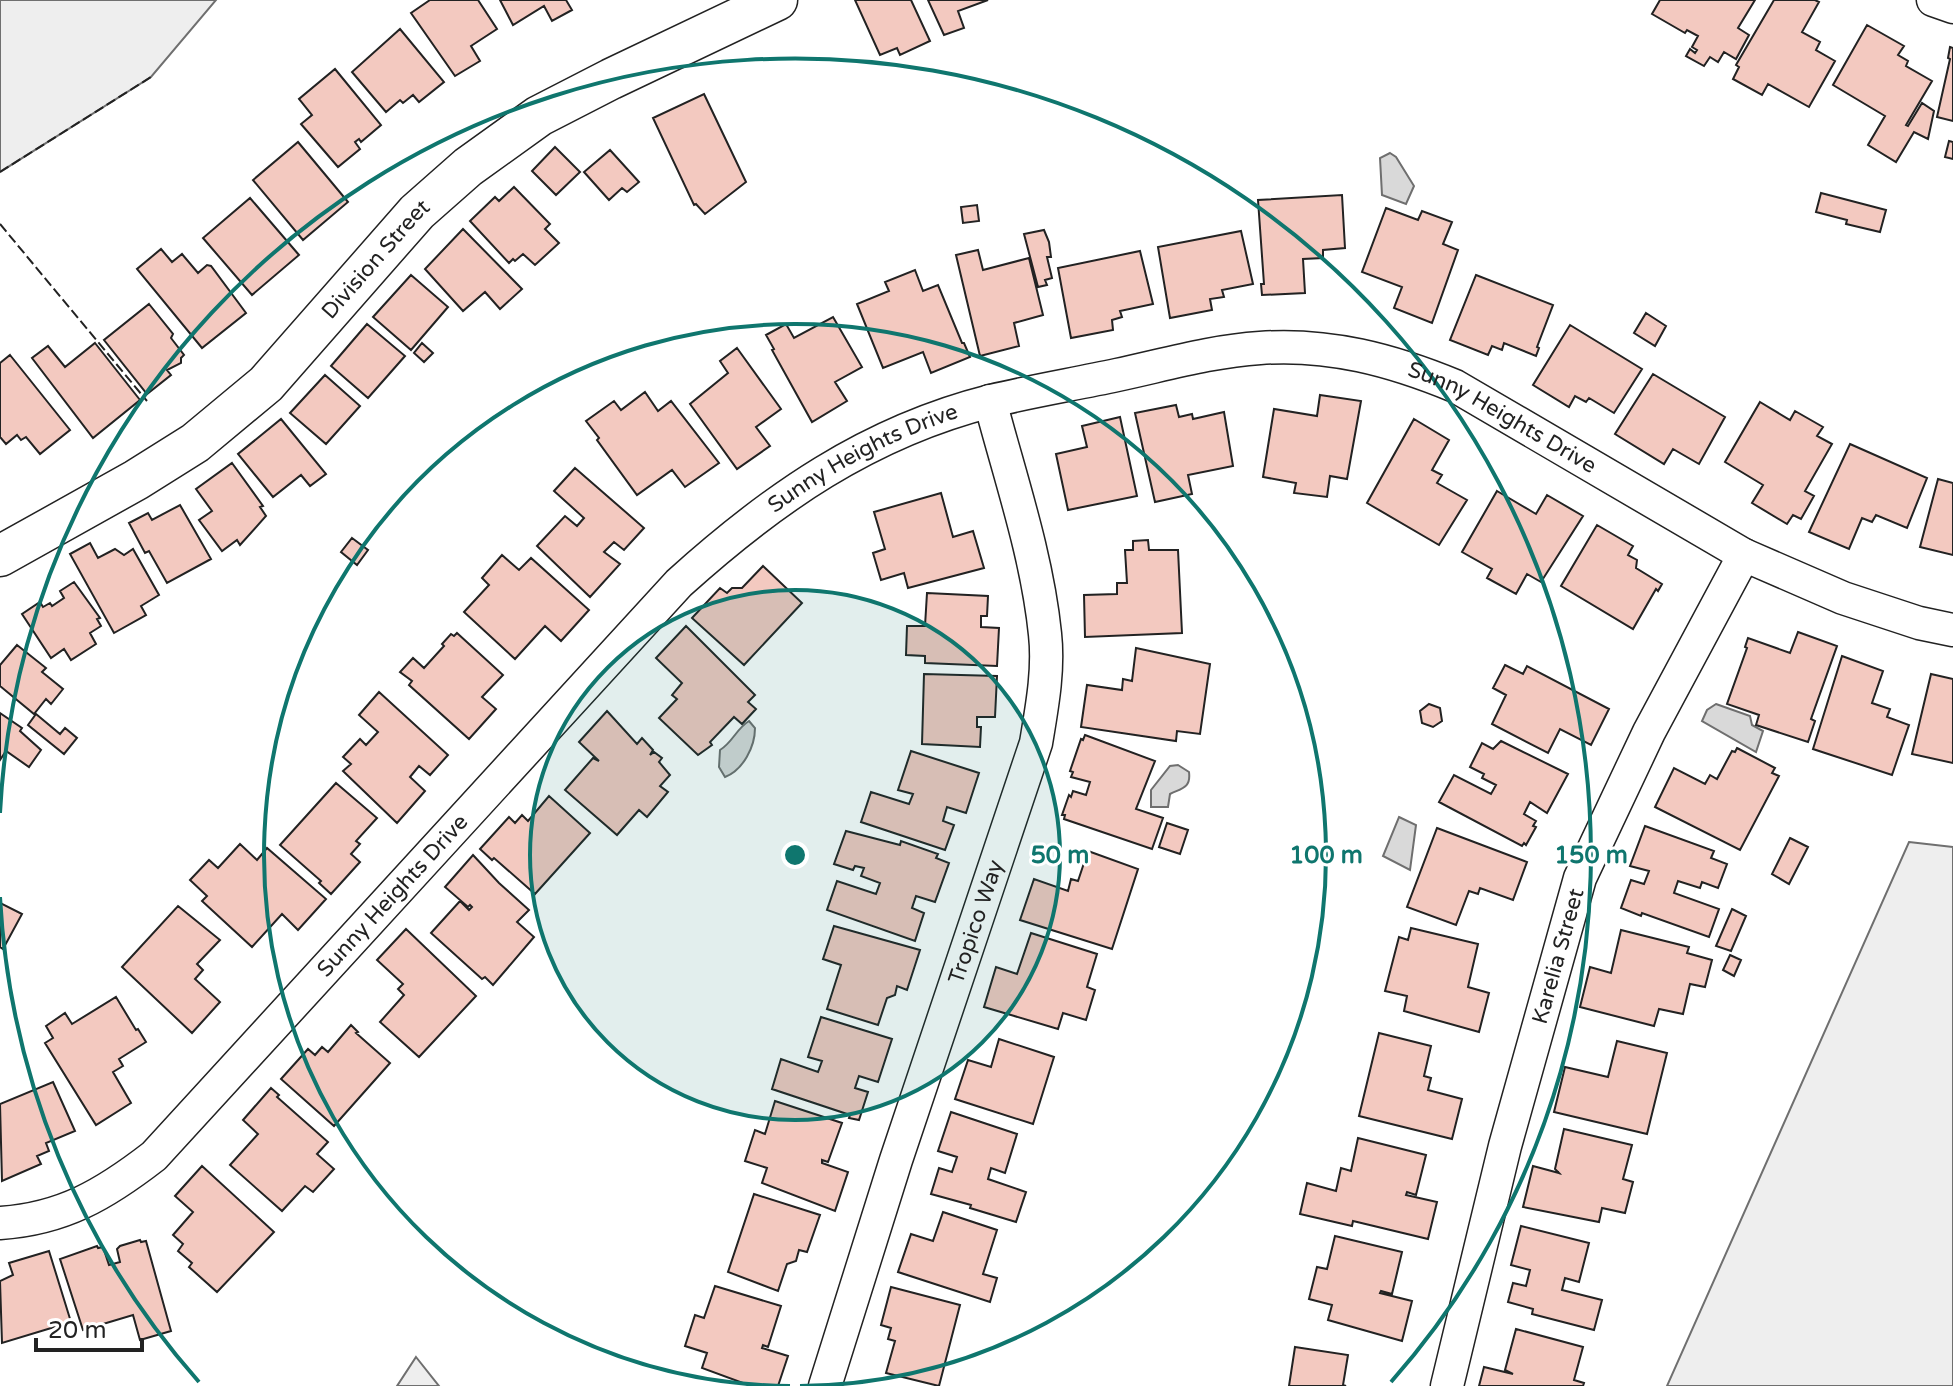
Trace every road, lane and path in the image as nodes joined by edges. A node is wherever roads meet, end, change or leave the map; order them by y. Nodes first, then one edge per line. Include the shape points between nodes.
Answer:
1 (777, 0) edge
2 (1933, 0) edge
3 (1953, 7) edge
4 (990, 401) junction
5 (1744, 555) junction
6 (0, 556) edge
7 (1953, 630) edge
8 (0, 1223) edge
9 (825, 1386) edge
10 (1447, 1386) edge

1 - 6 street, Division Street via 539,116 417,212 266,384 195,443
2 - 3 street
4 - 5 street, Sunny Heights Drive via 1259,348 1363,354 1455,386
4 - 8 street, Sunny Heights Drive via 852,455 732,535 679,583 154,1156 115,1186 70,1208
4 - 9 street, Tropico Way via 1035,573 1045,635 1045,688 1036,743
5 - 7 street, Sunny Heights Drive via 1843,598
5 - 10 street, Karelia Street via 1649,732 1580,878 1505,1146

